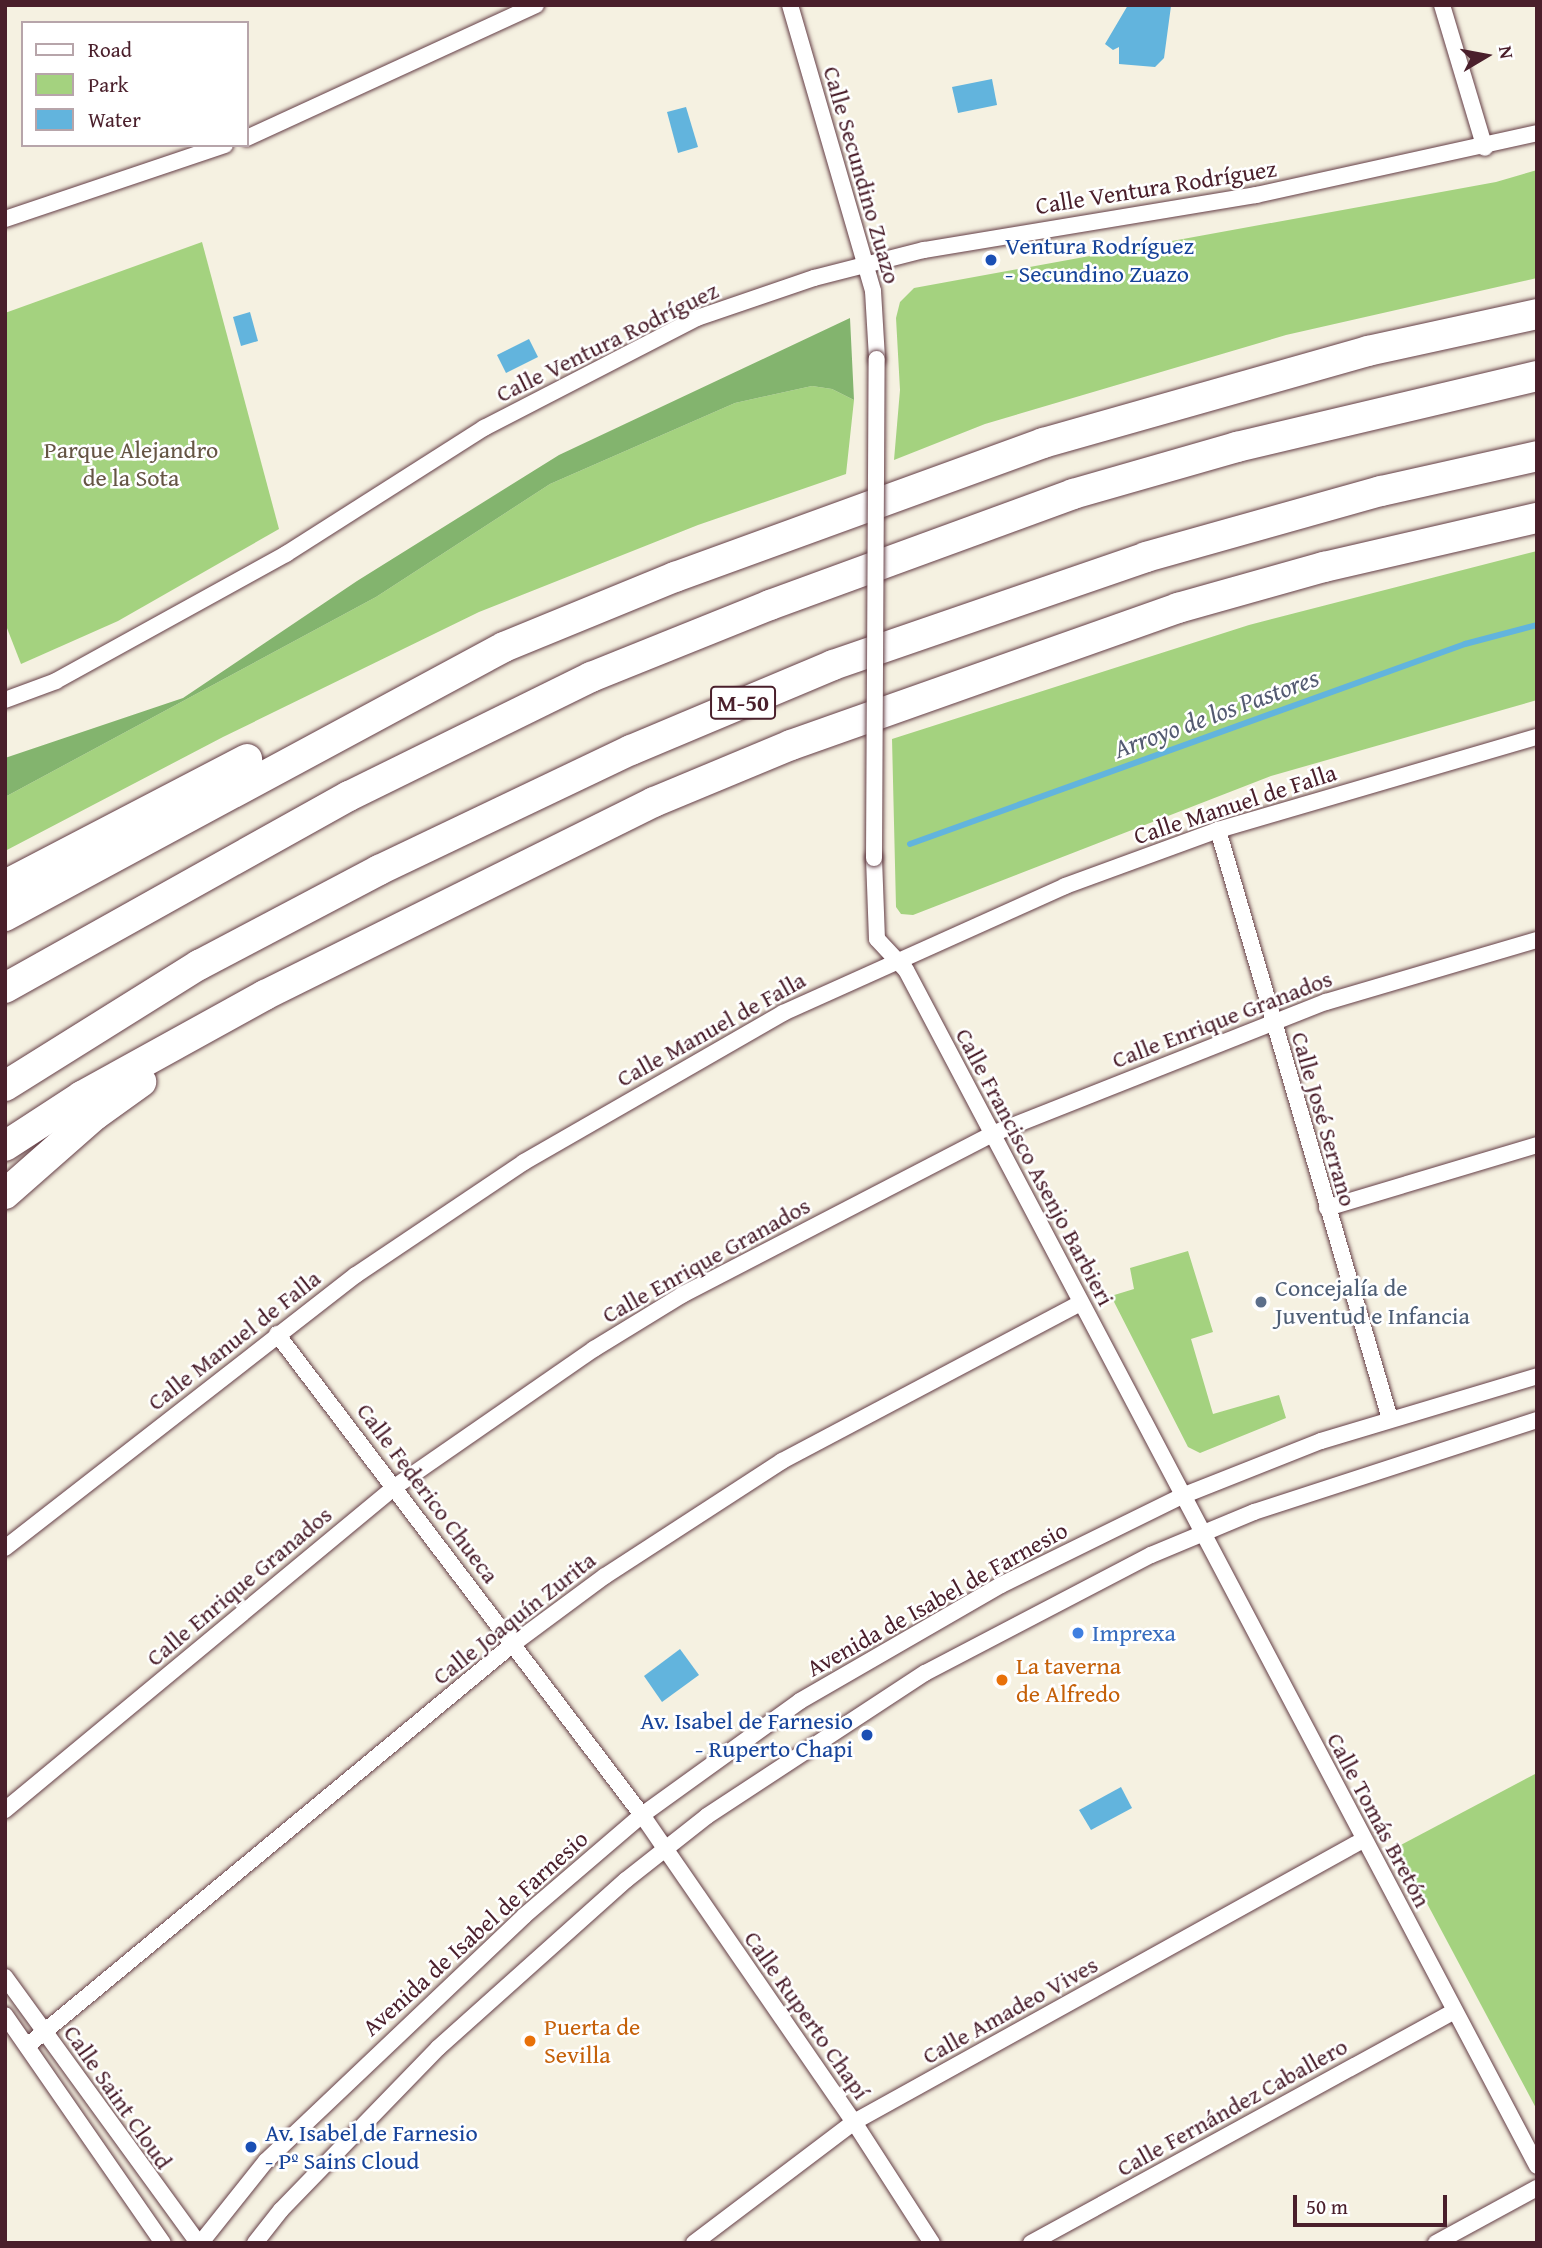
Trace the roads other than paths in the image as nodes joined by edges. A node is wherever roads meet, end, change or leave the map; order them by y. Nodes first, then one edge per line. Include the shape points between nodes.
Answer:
1 (536, 5) edge
2 (790, 5) edge
3 (1442, 5) edge
4 (1537, 133) edge
5 (248, 138) edge
6 (219, 147) edge
7 (1485, 148) junction
8 (5, 219) edge
9 (866, 263) junction
10 (1537, 314) edge
11 (1537, 376) edge
12 (1537, 456) edge
13 (1537, 518) edge
14 (504, 647) junction
15 (5, 700) edge
16 (1537, 737) edge
17 (1218, 830) junction
18 (874, 858) joint
19 (5, 885) edge
20 (5, 916) edge
21 (1537, 940) edge
22 (895, 960) junction
23 (5, 988) edge
24 (265, 996) junction
25 (1272, 1022) junction
26 (5, 1086) edge
27 (992, 1134) junction
28 (1537, 1145) edge
29 (5, 1146) edge
30 (5, 1194) edge
31 (1327, 1208) junction
32 (1081, 1303) junction
33 (277, 1334) junction
34 (1537, 1376) edge
35 (1390, 1419) junction
36 (1537, 1420) edge
37 (396, 1486) junction
38 (1182, 1496) junction
39 (1202, 1535) junction
40 (5, 1548) edge
41 (513, 1644) junction
42 (5, 1810) edge
43 (642, 1815) junction
44 (1363, 1840) junction
45 (664, 1850) junction
46 (5, 1977) edge
47 (1455, 2011) junction
48 (5, 2015) edge
49 (45, 2031) junction
50 (27, 2046) junction
51 (855, 2122) junction
52 (1537, 2166) edge
53 (1537, 2188) edge
54 (201, 2241) edge
55 (163, 2243) edge
56 (255, 2243) edge
57 (694, 2243) edge
58 (932, 2243) edge
59 (1031, 2243) edge
60 (1436, 2243) edge

1 - 5 street
2 - 9 street, Calle Secundino Zuazo
3 - 7 street
4 - 7 street, Calle Ventura Rodríguez
6 - 8 street
7 - 9 street, Calle Ventura Rodríguez via 1256,195 998,235
9 - 15 street, Calle Ventura Rodríguez via 697,318 567,382 484,428 286,554 56,681
9 - 18 street, Calle Secundino Zuazo, bridge via 873,291 877,359
10 - 14 highway via 1368,351 1043,443 783,535
11 - 23 highway via 1237,447 1073,494 758,610 591,677 349,796
12 - 26 highway, M-50 via 1381,491 1146,557 833,665 631,750 379,870 199,965
13 - 24 highway via 1324,567 1178,608 918,696 654,802
14 - 19 highway via 435,670 271,747
14 - 20 highway
16 - 17 street, Calle Manuel de Falla
17 - 22 street, Calle Manuel de Falla via 1065,886
17 - 25 street, Calle José Serrano
18 - 22 street, Calle Francisco Asenjo Barbieri via 873,928
21 - 25 street, Calle Enrique Granados via 1417,973
22 - 27 street, Calle Francisco Asenjo Barbieri via 906,970
22 - 33 street, Calle Manuel de Falla via 749,1032 524,1162
24 - 29 highway via 82,1096
24 - 30 highway via 94,1115
25 - 27 street, Calle Enrique Granados
25 - 31 street, Calle José Serrano
27 - 32 street, Calle Francisco Asenjo Barbieri
27 - 37 street, Calle Enrique Granados via 682,1295 594,1349
28 - 31 street
31 - 35 street, Calle José Serrano
32 - 38 street, Calle Francisco Asenjo Barbieri
32 - 41 street, Calle Joaquín Zurita via 782,1461 626,1562
33 - 37 street, Calle Federico Chueca
33 - 40 street, Calle Manuel de Falla
34 - 35 street, Avenida de Isabel de Farnesio
35 - 38 street, Avenida de Isabel de Farnesio
36 - 39 street via 1362,1474
37 - 41 street, Calle Federico Chueca
37 - 42 street, Calle Enrique Granados
38 - 39 street, Calle Tomás Bretón
38 - 43 street, Avenida de Isabel de Farnesio via 904,1638 800,1701
39 - 44 street, Calle Tomás Bretón
39 - 45 street via 1089,1586 925,1673 707,1816
41 - 43 street, Calle Federico Chueca
41 - 49 street, Calle Joaquín Zurita
43 - 45 street, Calle Ruperto Chapí
43 - 54 street, Avenida de Isabel de Farnesio via 410,2020 266,2161
44 - 47 street, Calle Tomás Bretón
44 - 51 street, Calle Amadeo Vives
45 - 51 street, Calle Ruperto Chapí
45 - 56 street via 438,2048 281,2210
46 - 49 street, Calle Saint Cloud
47 - 52 street, Calle Tomás Bretón
47 - 59 street, Calle Fernández Caballero
48 - 50 street, Calle Saint Cloud
49 - 50 street, Calle Joaquín Zurita
49 - 54 street, Calle Saint Cloud
50 - 55 street, Calle Saint Cloud
51 - 57 street, Calle Amadeo Vives
51 - 58 street, Calle Ruperto Chapí
53 - 60 street

